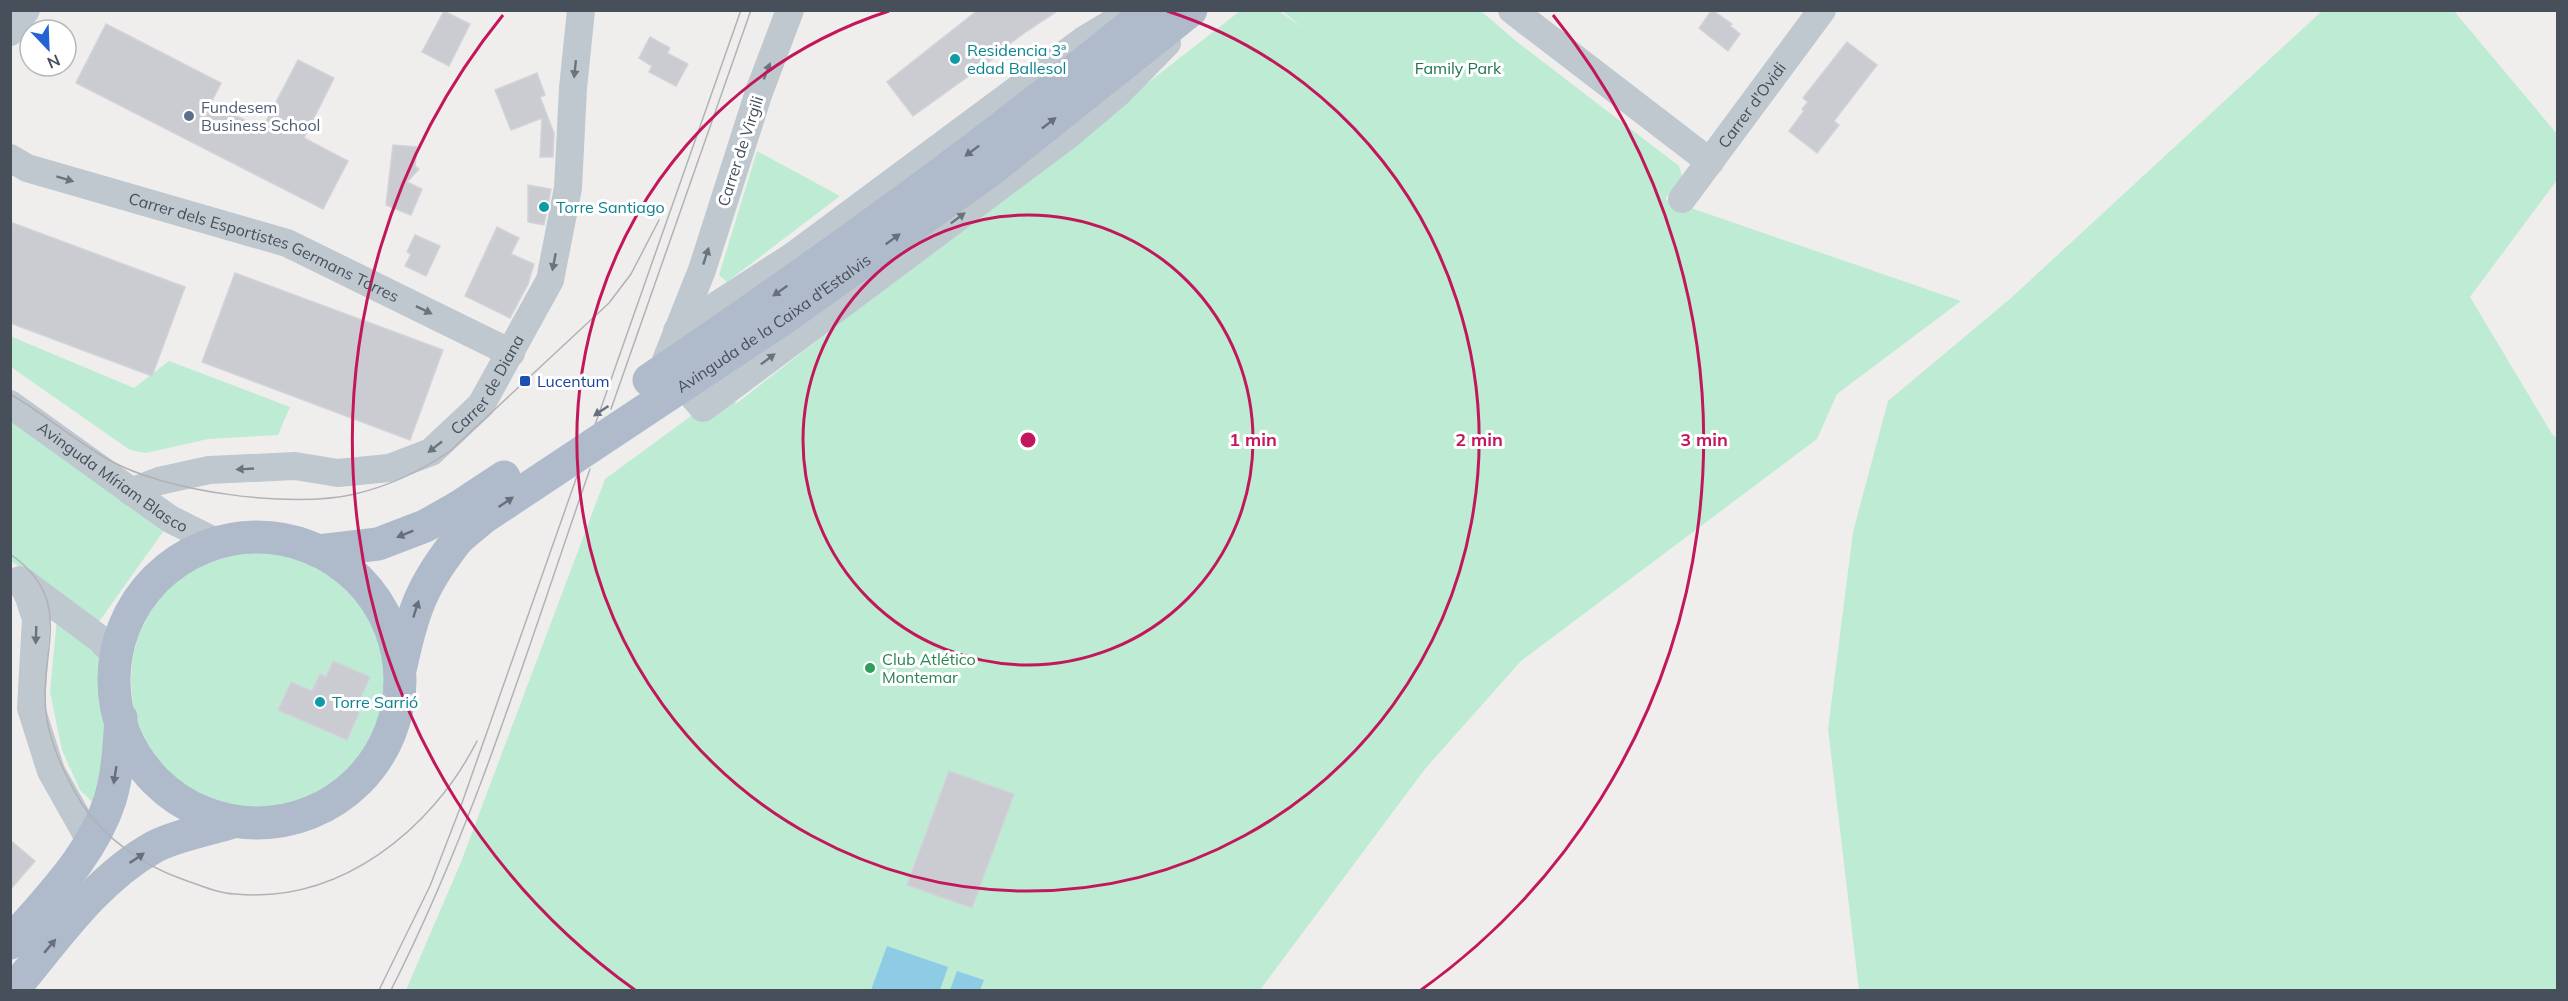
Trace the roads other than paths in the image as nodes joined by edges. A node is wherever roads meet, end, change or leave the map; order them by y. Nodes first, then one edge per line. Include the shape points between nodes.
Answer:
1 (26, 10) edge
2 (581, 10) edge
3 (790, 10) edge
4 (1133, 10) edge
5 (1149, 10) edge
6 (1193, 10) edge
7 (1512, 10) edge
8 (1822, 10) edge
9 (10, 32) edge
10 (10, 158) edge
11 (1710, 162) junction
12 (1682, 199) dead end
13 (703, 301) junction
14 (511, 353) junction
15 (712, 401) joint
16 (10, 404) edge
17 (131, 492) junction
18 (458, 523) junction
19 (218, 543) junction
20 (318, 551) junction
21 (15, 576) edge
22 (114, 654) junction
23 (401, 666) junction
24 (122, 717) junction
25 (233, 822) junction
26 (91, 842) junction
27 (10, 943) edge
28 (12, 990) edge

1 - 9 street
2 -> 14 street, Carrer de Diana via 568,188 550,280
13 -> 3 street, Carrer de Virgili via 759,92
4 - 13 street via 1084,40 794,256
5 -> 18 main road, Avinguda de la Caixa d'Estalvis, bridge via 1046,96 894,210
15 -> 6 street, Avinguda de la Caixa d'Estalvis via 1067,136 1152,61
18 -> 6 main road, Avinguda de la Caixa d'Estalvis, bridge via 492,512 787,316 992,169
7 - 11 street
8 - 11 street, Carrer d'Ovidi
10 -> 14 street, Carrer dels Esportistes Germans Torres via 27,168 287,243
11 - 12 street, Carrer d'Ovidi
13 - 15 street, Carrer de Virgili via 677,331 665,363
14 -> 17 street, Carrer de Diana via 481,405 431,452 389,468 338,473 295,466 209,470
16 - 17 street, Avinguda Míriam Blasco
17 - 19 street, Avinguda Míriam Blasco via 170,519
18 -> 20 main road, Avinguda de la Caixa d'Estalvis via 425,526 378,544
23 -> 18 main road, Avinguda de la Caixa d'Estalvis via 421,594
19 - 20 main road via 266,538
19 - 22 main road via 180,555 154,575 129,612
20 - 23 main road via 347,569 368,590 385,617
21 - 22 street via 100,639
21 -> 26 street via 29,597 36,619 31,708 51,771
22 - 24 main road via 112,686
23 - 25 main road via 400,708 392,734 382,754 345,794 324,809 279,824
24 - 25 main road via 138,753 166,785 204,810
24 -> 26 main road via 114,783
28 -> 25 main road via 116,873 156,846
26 - 27 main road

